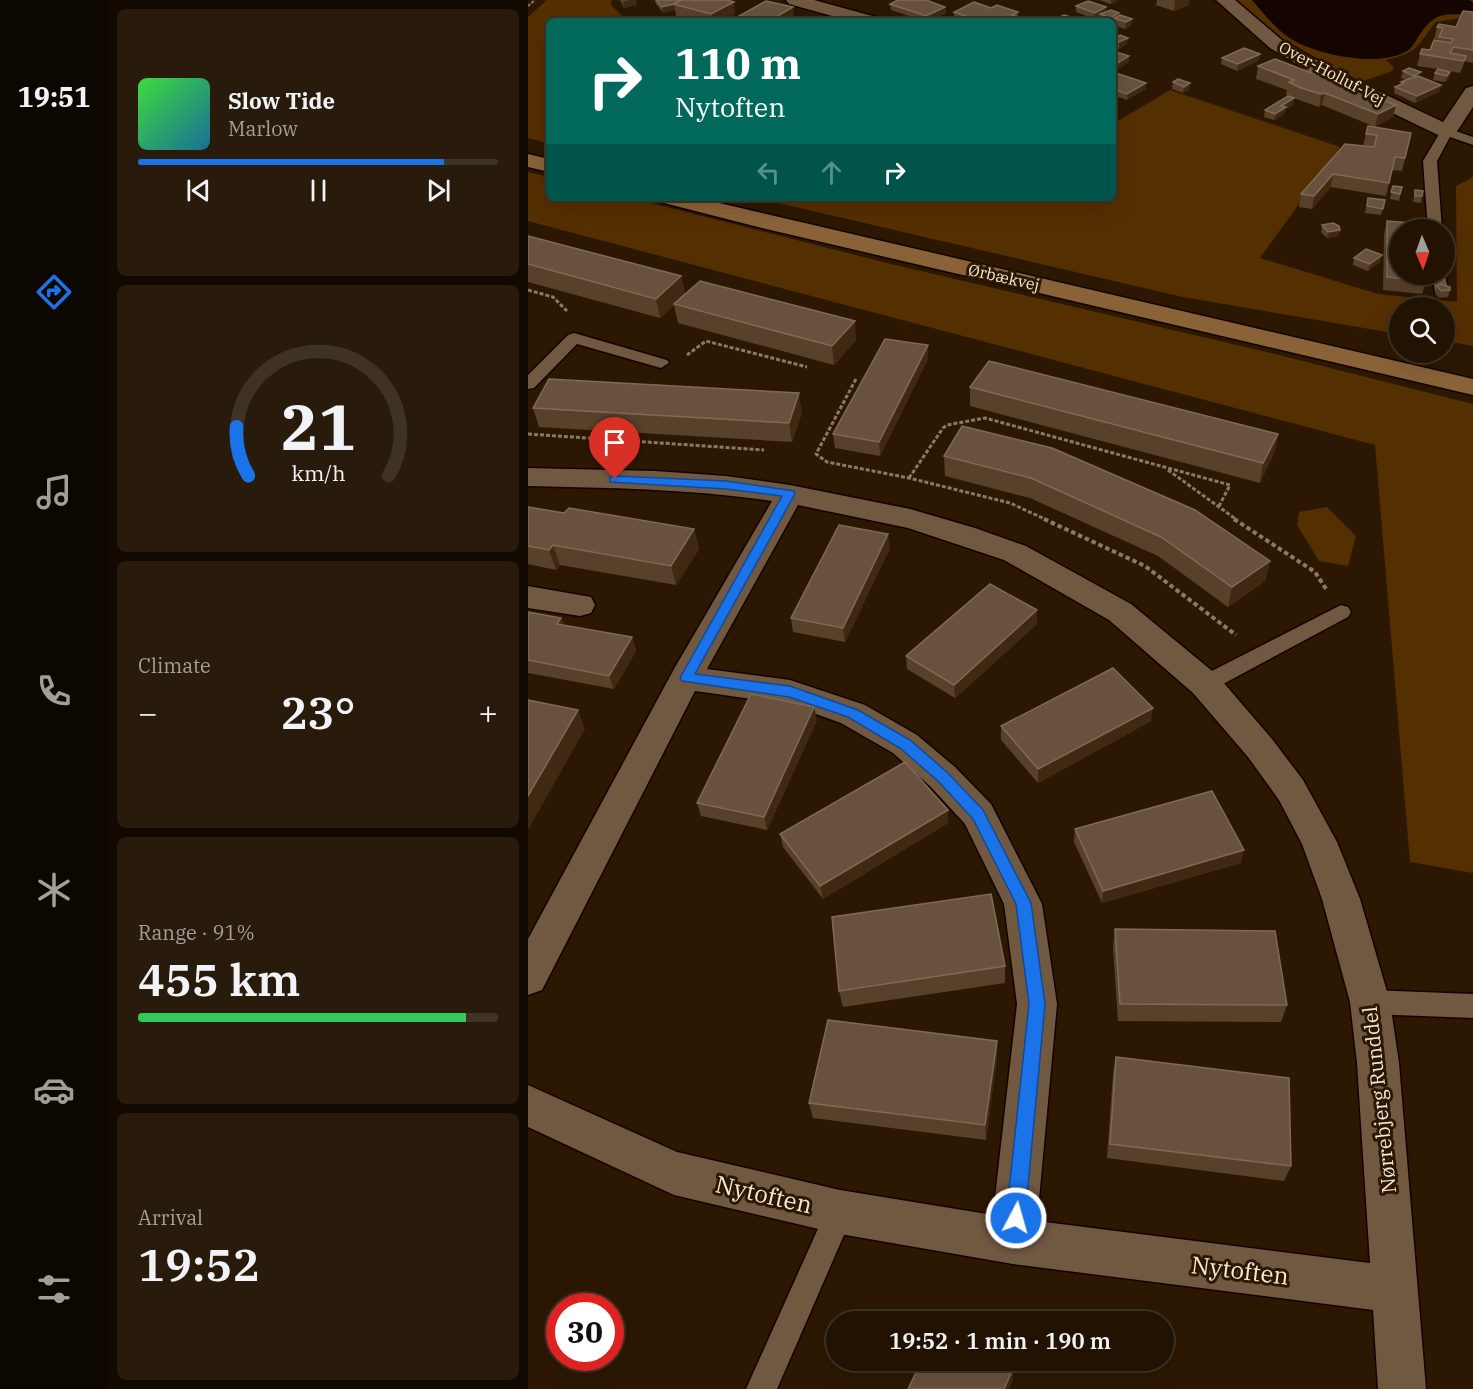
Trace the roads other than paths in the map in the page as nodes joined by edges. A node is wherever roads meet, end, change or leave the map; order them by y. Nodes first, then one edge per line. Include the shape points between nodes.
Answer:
1 (795, 0) edge
2 (1226, 0) edge
3 (859, 18) edge
4 (1473, 92) edge
5 (1447, 132) junction
6 (1473, 141) edge
7 (528, 160) edge
8 (546, 165) edge
9 (684, 201) edge
10 (1435, 219) edge
11 (1335, 354) junction
12 (661, 363) road end
13 (1473, 378) edge
14 (528, 384) edge
15 (1473, 387) edge
16 (528, 477) edge
17 (790, 494) junction
18 (528, 597) edge
19 (580, 605) dead end
20 (1341, 612) road end
21 (686, 678) junction
22 (1205, 684) junction
23 (528, 977) edge
24 (1370, 1002) junction
25 (1473, 1006) edge
26 (528, 1105) edge
27 (840, 1212) junction
28 (1013, 1242) junction
29 (1396, 1290) junction
30 (761, 1389) edge
31 (1402, 1389) edge

1 - 3 street
2 - 5 street, Over-Holluf-Vej via 1276,44 1327,74
4 - 5 street
5 - 6 lane
5 - 10 lane via 1431,160
7 - 8 main road
9 - 11 main road, Ørbækvej
11 - 13 main road, Ørbækvej
11 - 15 main road, Ørbækvej
12 - 14 lane via 574,338
16 - 17 street, Nørrebjerg Runddel via 655,480
17 - 21 street
17 - 22 street, Nørrebjerg Runddel via 910,519 1015,553 1120,612
18 - 19 street
20 - 22 lane
21 - 23 street
21 - 28 street via 790,692 853,714 905,744 978,814 1023,903 1037,1004
22 - 24 street, Nørrebjerg Runddel via 1291,790 1319,842 1341,899
24 - 25 lane
24 - 29 street, Nørrebjerg Runddel
26 - 27 street, Nytoften via 674,1173
27 - 28 street, Nytoften
27 - 30 lane
28 - 29 street, Nytoften
29 - 31 street, Nørrebjerg Runddel

